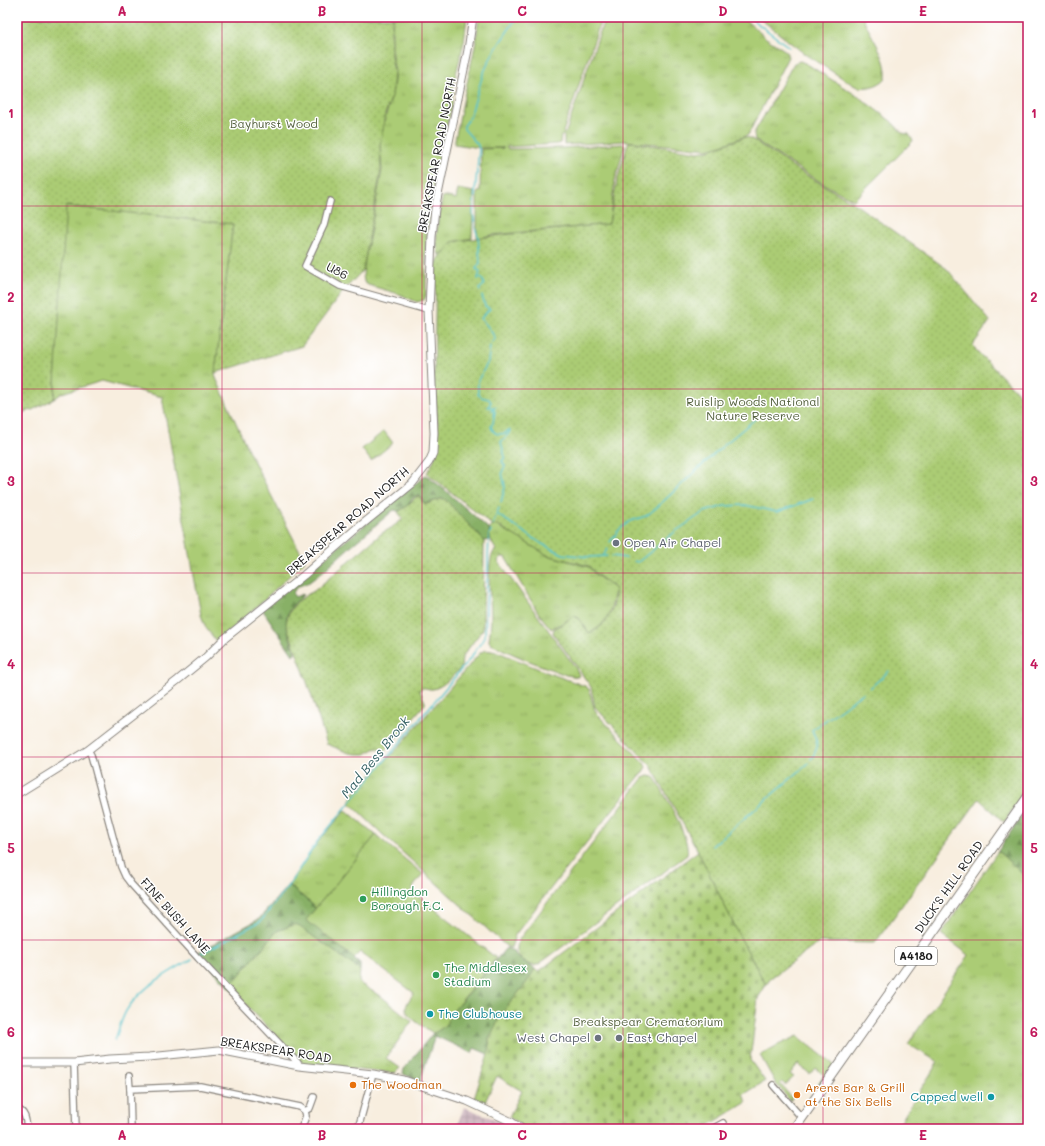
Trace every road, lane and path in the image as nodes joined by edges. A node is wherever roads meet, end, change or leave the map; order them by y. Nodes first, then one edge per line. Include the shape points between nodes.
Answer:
1 (473, 17) edge
2 (330, 201) dead end
3 (429, 311) junction
4 (88, 750) junction
5 (17, 794) edge
6 (1028, 797) edge
7 (17, 1063) edge
8 (74, 1063) junction
9 (299, 1066) junction
10 (373, 1074) junction
11 (129, 1076) dead end
12 (773, 1086) dead end
13 (130, 1089) junction
14 (314, 1096) dead end
15 (17, 1109) edge
16 (305, 1111) junction
17 (802, 1118) junction
18 (723, 1123) dead end
19 (27, 1129) edge
20 (76, 1129) edge
21 (131, 1129) edge
22 (301, 1129) edge
23 (358, 1129) edge
24 (522, 1129) edge
25 (712, 1129) edge
26 (794, 1129) edge

1 - 3 street, BREAKSPEAR ROAD NORTH via 435,209
2 - 3 street, U86 via 324,225 305,266 340,286
3 - 4 street, BREAKSPEAR ROAD NORTH via 434,432 433,453 427,466 412,484 304,575 224,639 206,657
4 - 5 street, BREAKSPEAR ROAD NORTH
4 - 9 street, FINE BUSH LANE via 125,876
6 - 17 main road, DUCK'S HILL ROAD / A4180
7 - 8 street, BREAKSPEAR ROAD
8 - 9 street, BREAKSPEAR ROAD via 220,1050
8 - 20 street
9 - 10 street, BREAKSPEAR ROAD
10 - 23 street
10 - 24 street, BREAKSPEAR ROAD via 404,1080 467,1101
11 - 13 street
12 - 17 street
13 - 16 street via 200,1086 300,1107
13 - 21 street
14 - 16 street via 310,1108
15 - 19 street via 24,1114
16 - 22 street via 306,1116
17 - 26 main road, DUCK'S HILL ROAD / A4180
18 - 25 street

